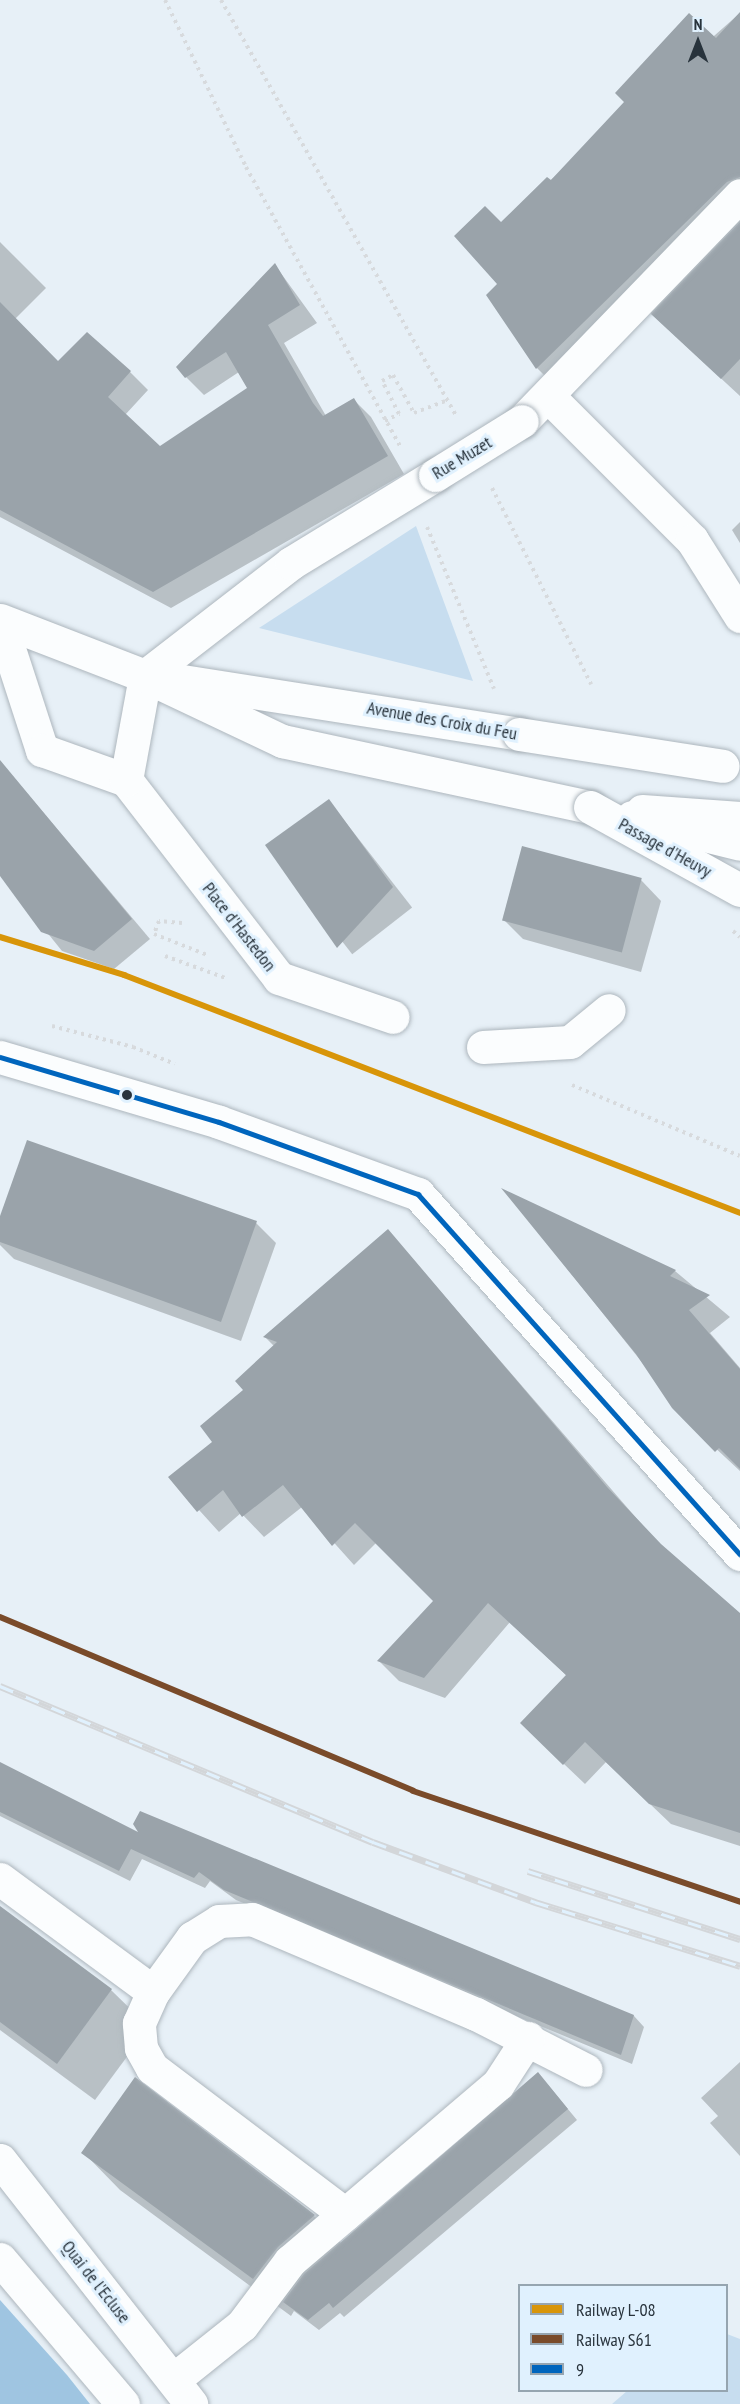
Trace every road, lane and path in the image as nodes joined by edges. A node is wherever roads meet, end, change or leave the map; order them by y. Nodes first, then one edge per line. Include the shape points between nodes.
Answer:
1 (165, 0) edge
2 (221, 0) edge
3 (740, 195) edge
4 (548, 396) junction
5 (448, 400) junction
6 (458, 420) dead end
7 (385, 421) junction
8 (428, 479) junction
9 (488, 479) dead end
10 (740, 616) edge
11 (0, 621) edge
12 (145, 676) junction
13 (591, 684) dead end
14 (512, 733) junction
15 (732, 767) edge
16 (126, 780) junction
17 (590, 807) junction
18 (740, 818) edge
19 (740, 844) edge
20 (740, 890) edge
21 (154, 934) dead end
22 (165, 956) dead end
23 (220, 960) dead end
24 (236, 982) dead end
25 (609, 1010) dead end
26 (393, 1017) dead end
27 (134, 1047) dead end
28 (483, 1047) dead end
29 (0, 1057) edge
30 (171, 1059) dead end
31 (569, 1084) dead end
32 (740, 1156) edge
33 (740, 1554) edge
34 (0, 1879) edge
35 (153, 1992) junction
36 (528, 2038) junction
37 (586, 2070) dead end
38 (0, 2160) edge
39 (345, 2214) junction
40 (0, 2259) edge
41 (182, 2392) edge
42 (123, 2404) edge

1 - 7 path via 246,167
2 - 5 path
3 - 4 street, Rue Muzet
4 - 8 street, Rue Muzet, bridge via 522,421
4 - 10 street via 692,540
5 - 6 path
5 - 7 path via 414,413 393,375 382,381 399,414
7 - 8 path
8 - 12 street, Rue Muzet via 291,563
8 - 14 path via 429,538 491,673
9 - 13 path
11 - 12 street
11 - 16 street via 42,750
12 - 14 street, Avenue des Croix du Feu
12 - 16 street
12 - 17 street via 282,741
14 - 15 street, Avenue des Croix du Feu, bridge
16 - 26 street, Place d'Hastedon via 279,978
17 - 18 street, bridge
17 - 19 street, bridge
17 - 20 street, Passage d'Heuvy, bridge
21 - 23 path
22 - 24 path
25 - 28 street via 570,1042
27 - 30 path
29 - 33 street via 219,1122 418,1194
31 - 32 path
34 - 35 street
35 - 36 street via 192,1938 219,1921 252,1919
35 - 39 street via 139,2023 141,2048 152,2068
36 - 37 street
36 - 39 street via 498,2084
38 - 41 street, Quai de l'Ecluse
39 - 41 street via 290,2261 243,2325
40 - 42 street

